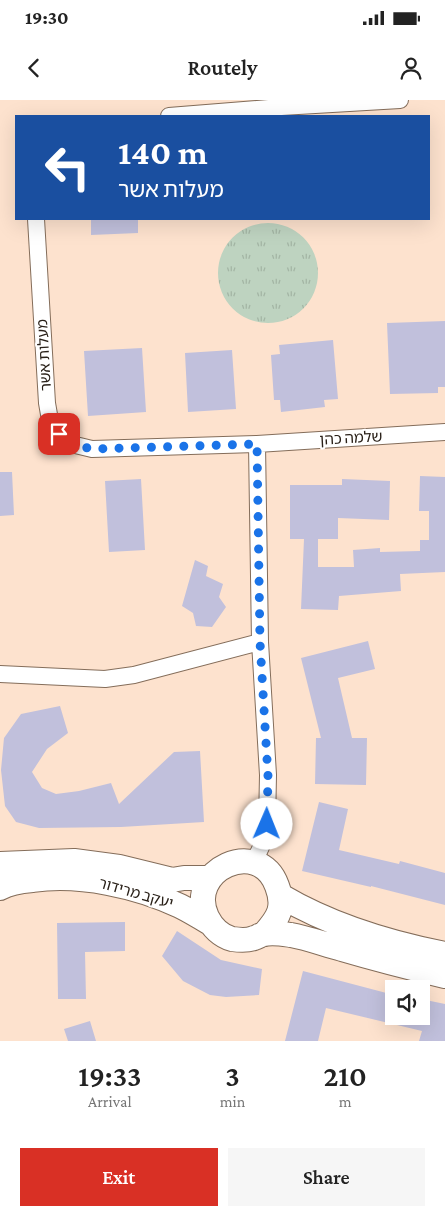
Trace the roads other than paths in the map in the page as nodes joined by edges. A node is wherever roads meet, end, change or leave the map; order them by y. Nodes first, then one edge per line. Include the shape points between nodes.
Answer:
1 (400, 100) edge
2 (181, 115) edge
3 (36, 220) edge
4 (445, 432) edge
5 (257, 444) junction
6 (260, 642) junction
7 (0, 674) edge
8 (254, 862) junction
9 (0, 864) edge
10 (210, 878) junction
11 (0, 888) edge
12 (281, 896) junction
13 (210, 923) junction
14 (265, 933) junction
15 (445, 954) edge
16 (445, 976) edge

1 - 2 street
3 - 5 street, מעלות אשר via 47,403 51,426 67,443 92,449
4 - 5 street, שלמה כהן
5 - 6 street
6 - 7 street via 134,675 105,679
6 - 8 street via 268,776 267,824
8 - 10 street via 225,865
8 - 12 street via 275,880
9 - 10 street, יעקב מרידור via 74,861 119,867 172,880
10 - 13 street via 203,901
11 - 13 street, יעקב מרידור via 8,883 42,878 89,880 161,899
12 - 14 street via 276,921
12 - 15 street via 314,914 350,927 417,949
13 - 14 street via 229,938 248,940
14 - 16 street via 292,936

